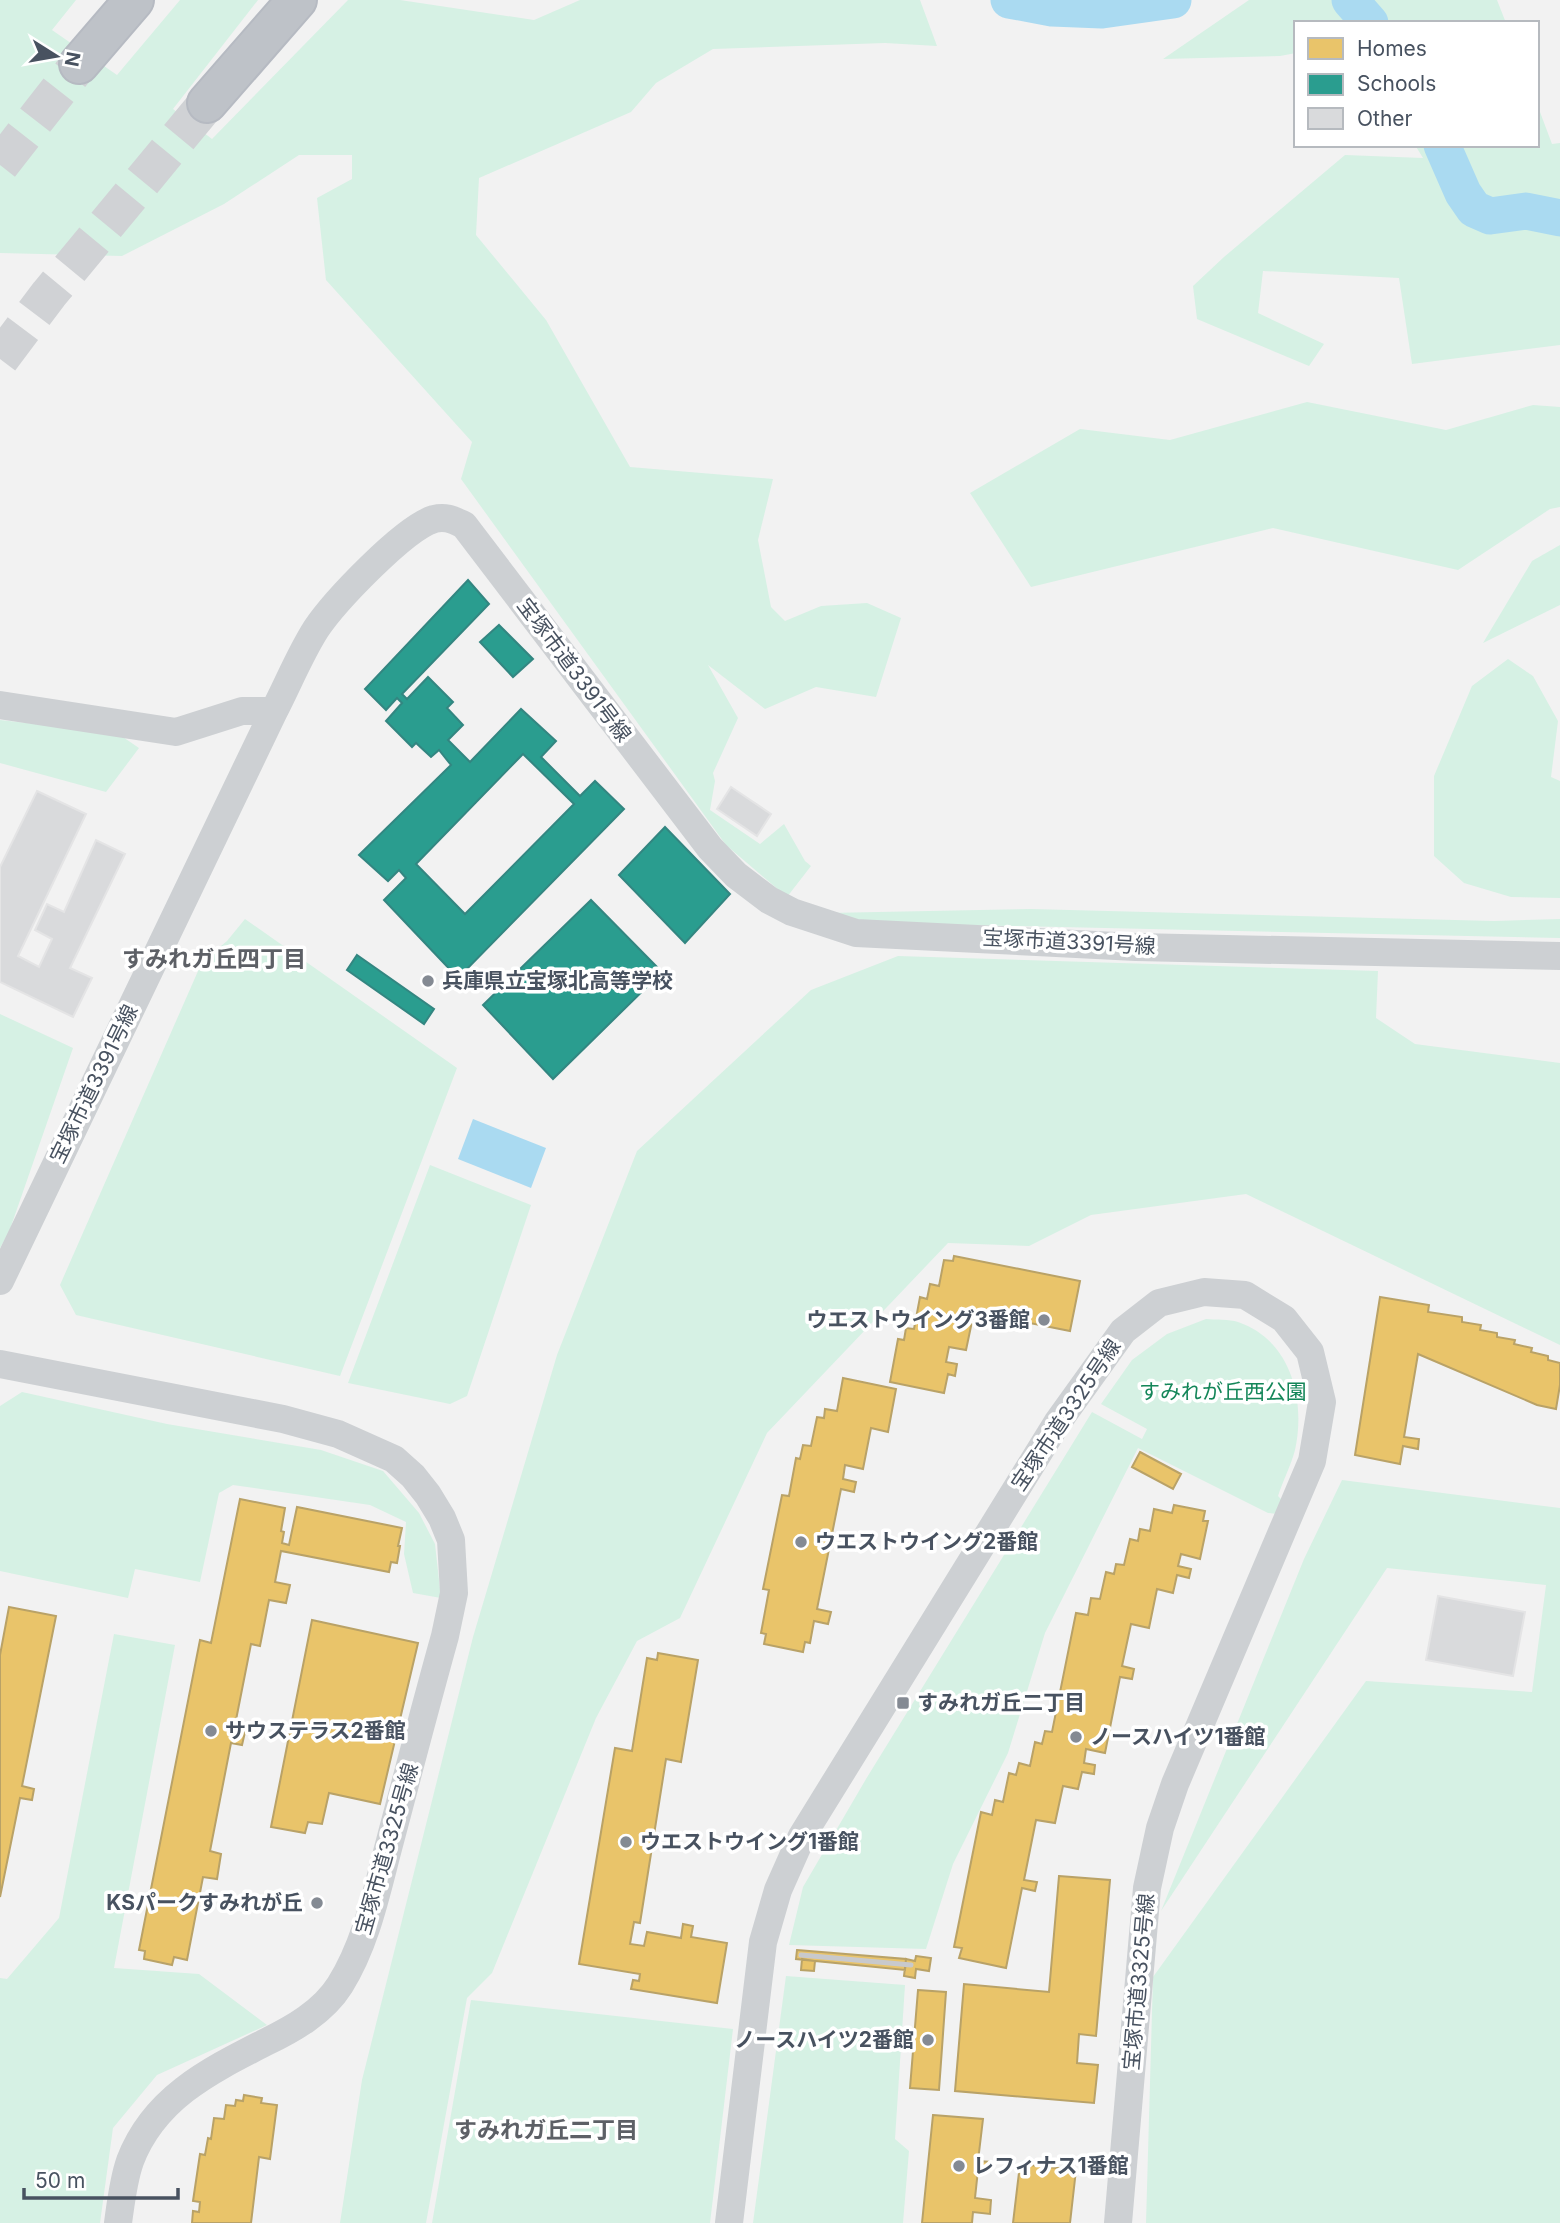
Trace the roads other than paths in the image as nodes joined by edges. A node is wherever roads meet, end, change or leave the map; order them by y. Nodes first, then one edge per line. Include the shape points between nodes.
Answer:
1 (134, 0) edge
2 (297, 0) edge
3 (79, 64) tunnel mouth
4 (207, 103) tunnel mouth
5 (0, 705) edge
6 (274, 711) junction
7 (1560, 956) edge
8 (0, 1281) edge
9 (0, 1364) edge
10 (118, 2223) edge
11 (729, 2223) edge
12 (1118, 2223) edge

1 - 3 highway
2 - 4 highway
5 - 6 street via 176,732 242,711
6 - 7 street, 宝塚市道3391号線 via 316,629 344,595 416,528 448,517 464,525 710,848 736,875 792,912 856,933 1136,947
6 - 8 street, 宝塚市道3391号線
9 - 10 street, 宝塚市道3325号線 via 283,1419 338,1434 394,1460 413,1476 451,1540 454,1593 445,1636 364,1936 346,1974 319,2010 283,2034 209,2070 155,2117 130,2161
11 - 12 street, 宝塚市道3325号線 via 763,1942 778,1890 802,1836 1057,1423 1123,1331 1159,1303 1204,1292 1245,1295 1284,1319 1310,1352 1322,1402 1312,1461 1160,1828 1147,1888

